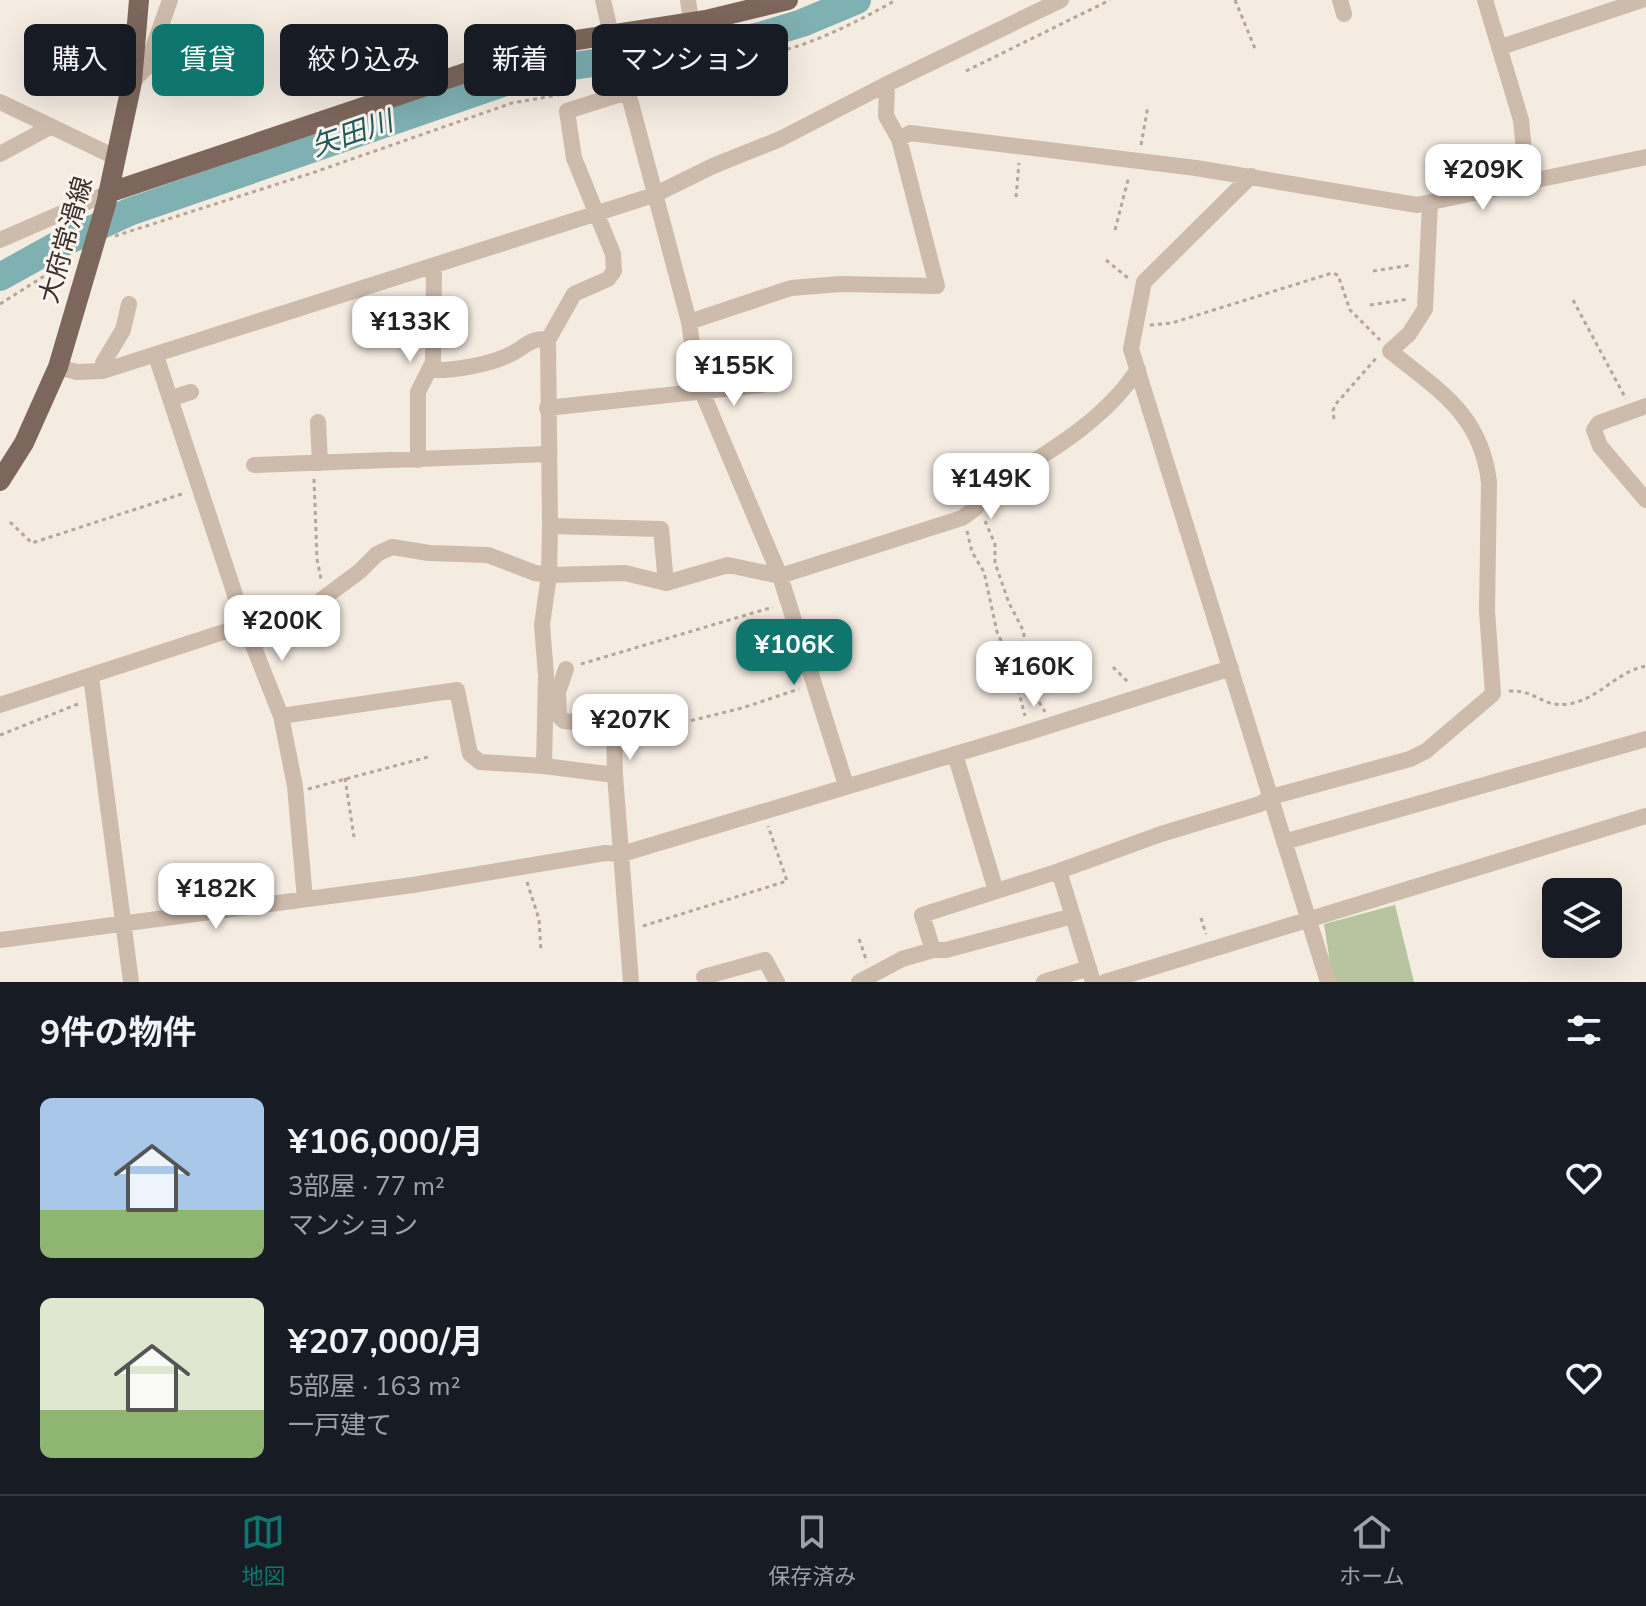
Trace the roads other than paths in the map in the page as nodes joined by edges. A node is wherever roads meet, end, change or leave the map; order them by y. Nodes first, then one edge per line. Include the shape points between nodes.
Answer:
1 (603, 0) edge
2 (688, 0) edge
3 (788, 0) edge
4 (1061, 0) edge
5 (1485, 0) edge
6 (1642, 0) edge
7 (139, 5) edge
8 (169, 5) edge
9 (691, 22) junction
10 (609, 24) edge
11 (681, 24) edge
12 (136, 38) edge
13 (592, 39) edge
14 (1501, 47) junction
15 (136, 78) edge
16 (887, 84) junction
17 (129, 96) edge
18 (599, 96) edge
19 (627, 96) edge
20 (0, 102) edge
21 (50, 127) junction
22 (899, 139) junction
23 (0, 154) edge
24 (115, 157) junction
25 (1646, 157) edge
26 (1251, 176) junction
27 (1527, 182) junction
28 (654, 195) junction
29 (107, 198) junction
30 (1430, 203) junction
31 (597, 214) junction
32 (0, 240) edge
33 (434, 266) junction
34 (129, 304) dead end
35 (689, 322) junction
36 (548, 340) junction
37 (156, 356) junction
38 (58, 367) junction
39 (1138, 369) junction
40 (429, 370) junction
41 (103, 371) junction
42 (761, 385) dead end
43 (191, 392) dead end
44 (703, 392) junction
45 (172, 398) junction
46 (547, 408) junction
47 (1639, 408) edge
48 (318, 422) dead end
49 (548, 454) junction
50 (418, 460) junction
51 (317, 463) junction
52 (254, 465) dead end
53 (0, 481) edge
54 (1646, 500) edge
55 (550, 526) junction
56 (549, 575) junction
57 (780, 576) junction
58 (666, 583) junction
59 (245, 625) junction
60 (1231, 668) junction
61 (566, 669) road end
62 (91, 677) junction
63 (0, 705) edge
64 (281, 716) junction
65 (1646, 739) edge
66 (955, 754) junction
67 (544, 766) junction
68 (615, 775) junction
69 (846, 785) junction
70 (1271, 797) junction
71 (1646, 816) edge
72 (1284, 842) junction
73 (622, 854) junction
74 (1059, 871) junction
75 (996, 891) junction
76 (305, 899) junction
77 (1073, 916) junction
78 (1308, 919) junction
79 (122, 923) junction
80 (0, 940) edge
81 (933, 950) junction
82 (1091, 975) edge
83 (865, 979) edge
84 (131, 982) edge
85 (631, 982) edge
86 (707, 982) edge
87 (777, 982) edge
88 (1044, 982) edge
89 (1105, 982) edge
90 (1328, 982) edge

1 - 10 street
2 - 9 street
3 - 9 main road
4 - 16 street
5 - 14 street
6 - 14 street
7 - 8 street via 152,15
7 - 12 main road, 大府常滑線
8 - 15 street via 146,68
9 - 11 main road
13 - 29 main road via 551,44 504,59
14 - 27 street via 1521,120
16 - 22 street via 886,116
16 - 28 street
17 - 24 main road, 大府常滑線
18 - 31 street via 567,111 574,158
19 - 28 street
20 - 21 street
21 - 23 street
21 - 24 street
22 - 26 street via 910,133
22 - 35 street via 937,286 791,288
24 - 29 main road, 大府常滑線
25 - 27 street
26 - 30 street
26 - 39 street via 1144,282 1131,349
27 - 30 street
28 - 31 street
28 - 35 street
29 - 32 street
29 - 38 main road, 大府常滑線
30 - 70 street via 1427,296 1419,321 1390,351 1459,408 1487,464 1493,694 1410,759
31 - 33 street
31 - 36 street via 614,271 574,294
33 - 37 street
33 - 40 street
34 - 41 street
35 - 44 street
36 - 40 street via 458,370
36 - 46 street
37 - 41 street
37 - 45 street
38 - 41 street
38 - 53 main road, 大府常滑線 via 24,443
39 - 57 street via 1124,390 1087,424 975,498 969,513
39 - 60 street
40 - 50 street via 418,392
42 - 44 street
43 - 45 street
44 - 46 street
44 - 57 street
45 - 59 street
46 - 49 street
47 - 54 street via 1599,423 1594,436
48 - 51 street
49 - 50 street
49 - 55 street
50 - 51 street
51 - 52 street
55 - 56 street
55 - 58 street via 661,529
56 - 58 street via 625,573
56 - 59 street via 488,555 392,547 301,615
56 - 67 street via 542,625
57 - 58 street via 728,565
57 - 69 street
59 - 62 street
59 - 64 street
60 - 66 street
60 - 70 street
61 - 68 street via 558,692 559,716 564,721 614,726
62 - 63 street
62 - 79 street
64 - 67 street via 457,690 474,759
64 - 76 street
65 - 72 street
66 - 69 street
66 - 75 street
67 - 68 street
68 - 73 street
69 - 73 street
70 - 72 street
70 - 74 street
71 - 78 street
72 - 78 street
73 - 76 street
73 - 85 street
74 - 75 street
74 - 77 street
75 - 81 street via 922,915
76 - 79 street
77 - 81 street
77 - 82 street
78 - 89 street
78 - 90 street
79 - 80 street
79 - 84 street
81 - 83 street
82 - 88 street
86 - 87 street via 704,977 765,960

